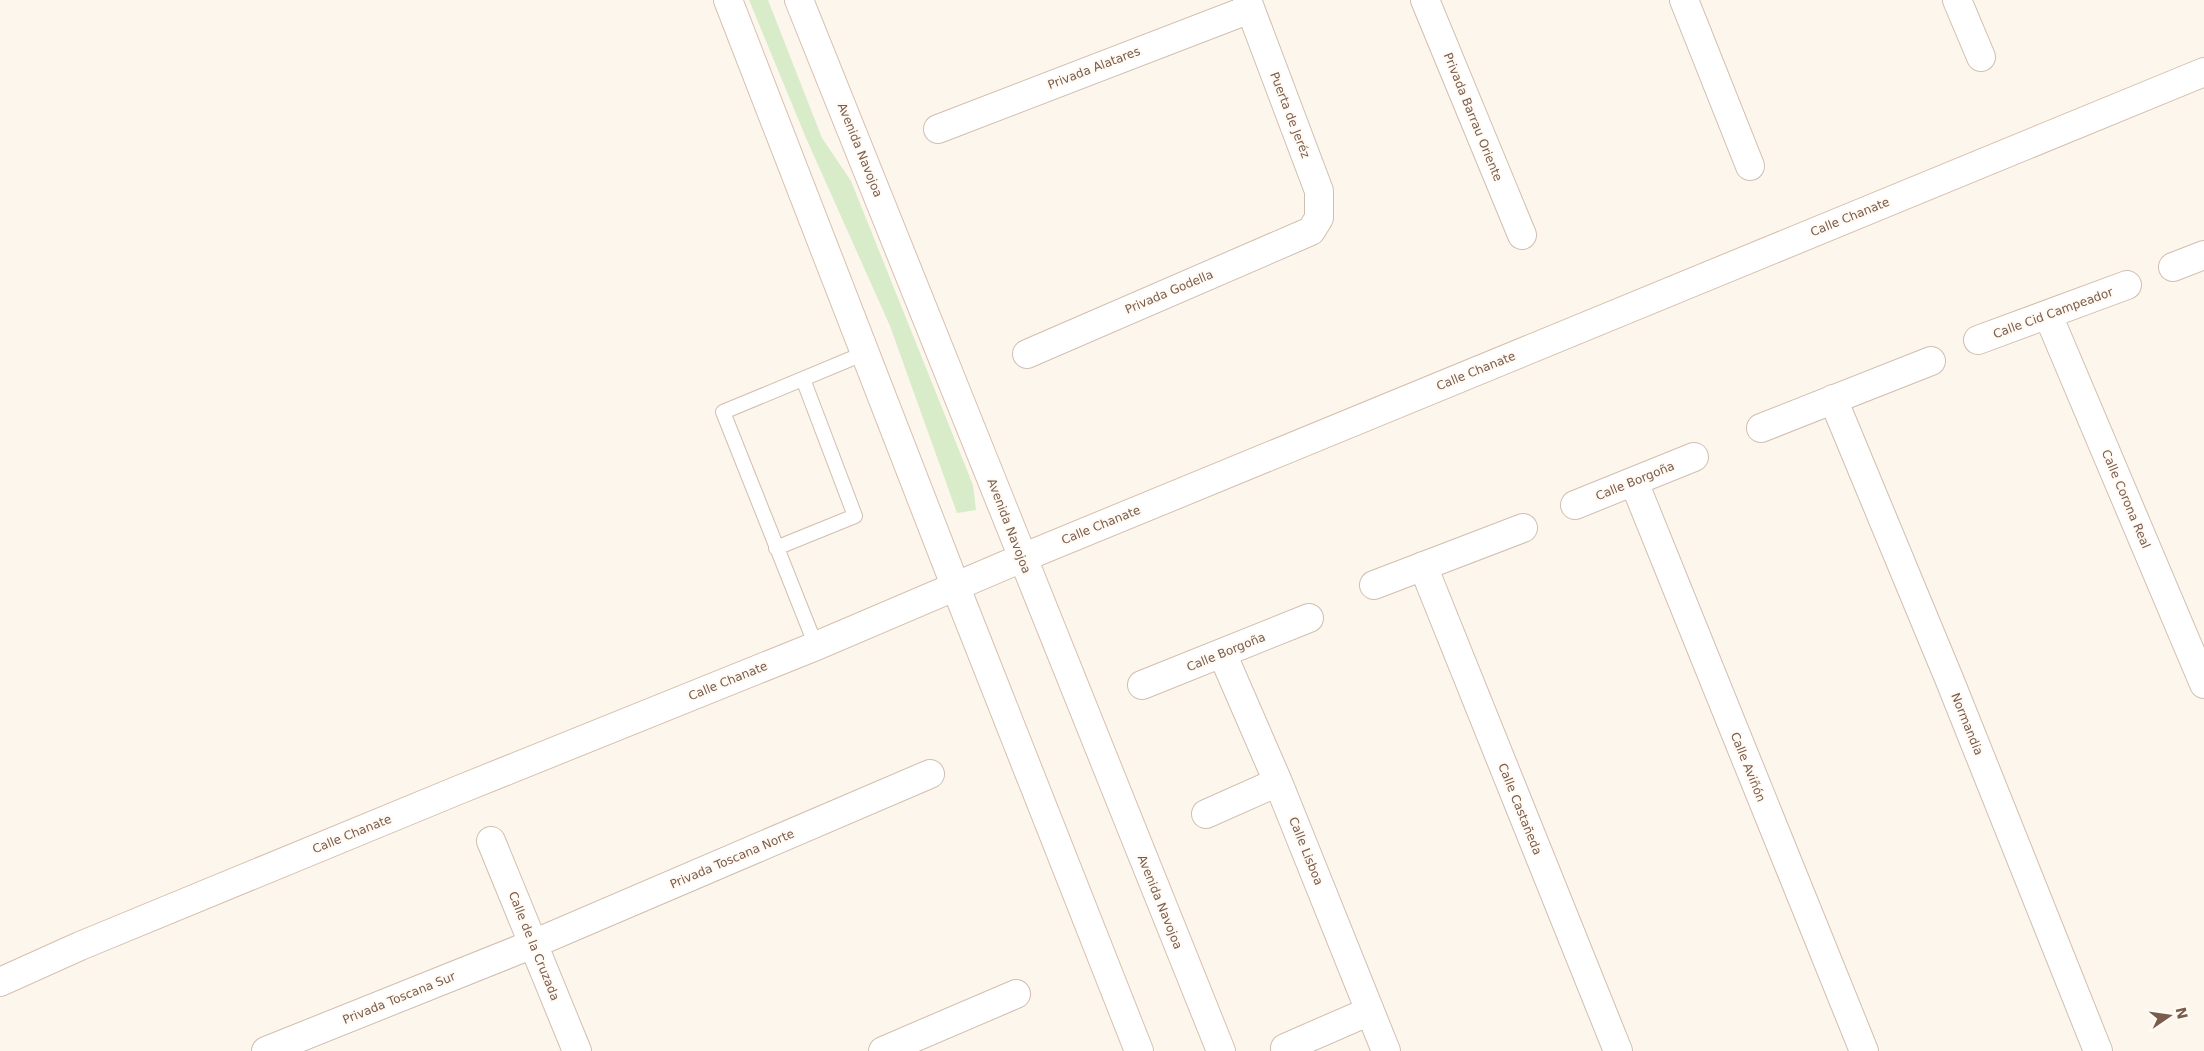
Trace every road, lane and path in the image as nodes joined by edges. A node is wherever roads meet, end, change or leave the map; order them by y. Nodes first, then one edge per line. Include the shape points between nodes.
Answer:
1 (728, 0) edge
2 (799, 0) edge
3 (1425, 0) edge
4 (1684, 0) edge
5 (1957, 0) edge
6 (1249, 4) edge
7 (1981, 58) dead end
8 (2204, 72) edge
9 (938, 129) dead end
10 (1750, 166) dead end
11 (1311, 231) joint
12 (1522, 235) dead end
13 (2204, 255) edge
14 (2173, 267) dead end
15 (2127, 285) dead end
16 (2048, 315) junction
17 (1978, 340) dead end
18 (865, 353) junction
19 (1027, 354) dead end
20 (1931, 361) dead end
21 (803, 379) junction
22 (1833, 399) junction
23 (1761, 428) dead end
24 (1694, 457) dead end
25 (1634, 482) junction
26 (1575, 505) dead end
27 (1523, 528) dead end
28 (776, 548) junction
29 (1022, 558) junction
30 (1423, 566) junction
31 (955, 585) junction
32 (1374, 585) dead end
33 (1309, 618) dead end
34 (816, 646) junction
35 (1222, 653) junction
36 (2204, 684) edge
37 (1142, 685) dead end
38 (930, 774) dead end
39 (1278, 782) junction
40 (1206, 814) dead end
41 (491, 841) dead end
42 (533, 944) junction
43 (0, 982) edge
44 (1016, 994) dead end
45 (1370, 1011) junction
46 (1285, 1048) dead end
47 (266, 1051) edge
48 (577, 1051) edge
49 (883, 1051) edge
50 (1140, 1051) edge
51 (1221, 1051) edge
52 (1386, 1051) edge
53 (1618, 1051) edge
54 (1864, 1051) edge
55 (2098, 1051) edge

1 - 18 street
2 - 29 street, Avenida Navojoa
3 - 12 street, Privada Barrau Oriente
4 - 10 street
5 - 7 street
6 - 9 street, Privada Alatares
6 - 11 street, Puerta de Jeréz via 1319,191 1319,218
8 - 29 street, Calle Chanate
11 - 19 street, Privada Godella
13 - 14 street
15 - 16 street, Calle Cid Campeador
16 - 17 street, Calle Cid Campeador
16 - 36 street, Calle Corona Real
18 - 21 lane
18 - 31 street
20 - 22 street
21 - 28 lane via 855,516
21 - 28 lane via 723,412
22 - 23 street
22 - 55 street, Normandia
24 - 25 street, Calle Borgoña
25 - 26 street, Calle Borgoña
25 - 54 street, Calle Aviñón
27 - 30 street
28 - 34 lane
29 - 31 street, Calle Chanate
29 - 51 street, Avenida Navojoa
30 - 32 street
30 - 53 street, Calle Castañeda
31 - 34 street, Calle Chanate
31 - 50 street
33 - 35 street, Calle Borgoña
34 - 43 street, Calle Chanate via 370,826
35 - 37 street, Calle Borgoña
35 - 39 street, Calle Lisboa
38 - 42 street, Privada Toscana Norte
39 - 40 street
39 - 45 street, Calle Lisboa
41 - 42 street, Calle de la Cruzada
42 - 47 street, Privada Toscana Sur
42 - 48 street, Calle de la Cruzada
44 - 49 street
45 - 46 street
45 - 52 street, Calle Lisboa

